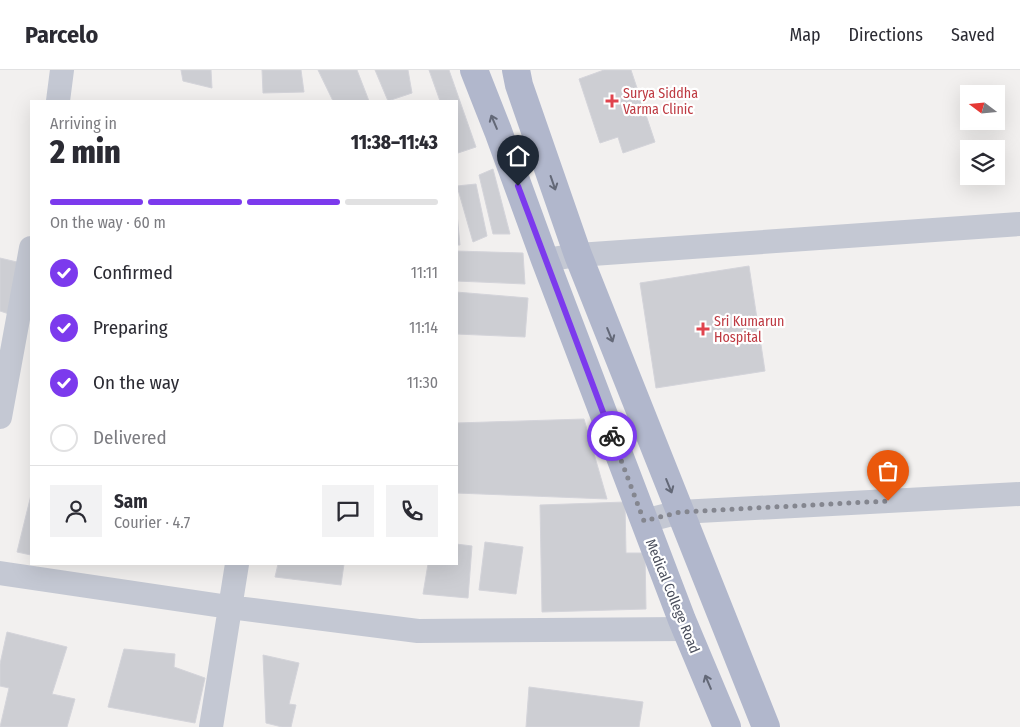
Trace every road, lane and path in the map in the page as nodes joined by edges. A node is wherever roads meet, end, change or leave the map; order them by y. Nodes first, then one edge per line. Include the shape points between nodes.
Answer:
1 (62, 70) edge
2 (516, 70) edge
3 (479, 73) edge
4 (58, 100) edge
5 (1020, 224) edge
6 (30, 253) edge
7 (578, 255) junction
8 (545, 260) junction
9 (0, 417) edge
10 (1020, 494) edge
11 (680, 512) junction
12 (644, 521) junction
13 (237, 565) edge
14 (0, 573) edge
15 (229, 607) junction
16 (685, 629) junction
17 (211, 727) edge
18 (727, 727) edge
19 (766, 727) edge

1 - 4 street
2 -> 7 main road
8 -> 3 main road, Medical College Road
5 - 7 street
6 - 9 street
7 - 8 street
7 -> 11 main road
8 - 12 main road, Medical College Road
10 - 11 street
11 - 12 street
11 - 19 main road
12 - 16 main road, Medical College Road
13 - 15 street
14 - 15 street
15 - 16 street via 418,631
15 - 17 street
18 -> 16 main road, Medical College Road

